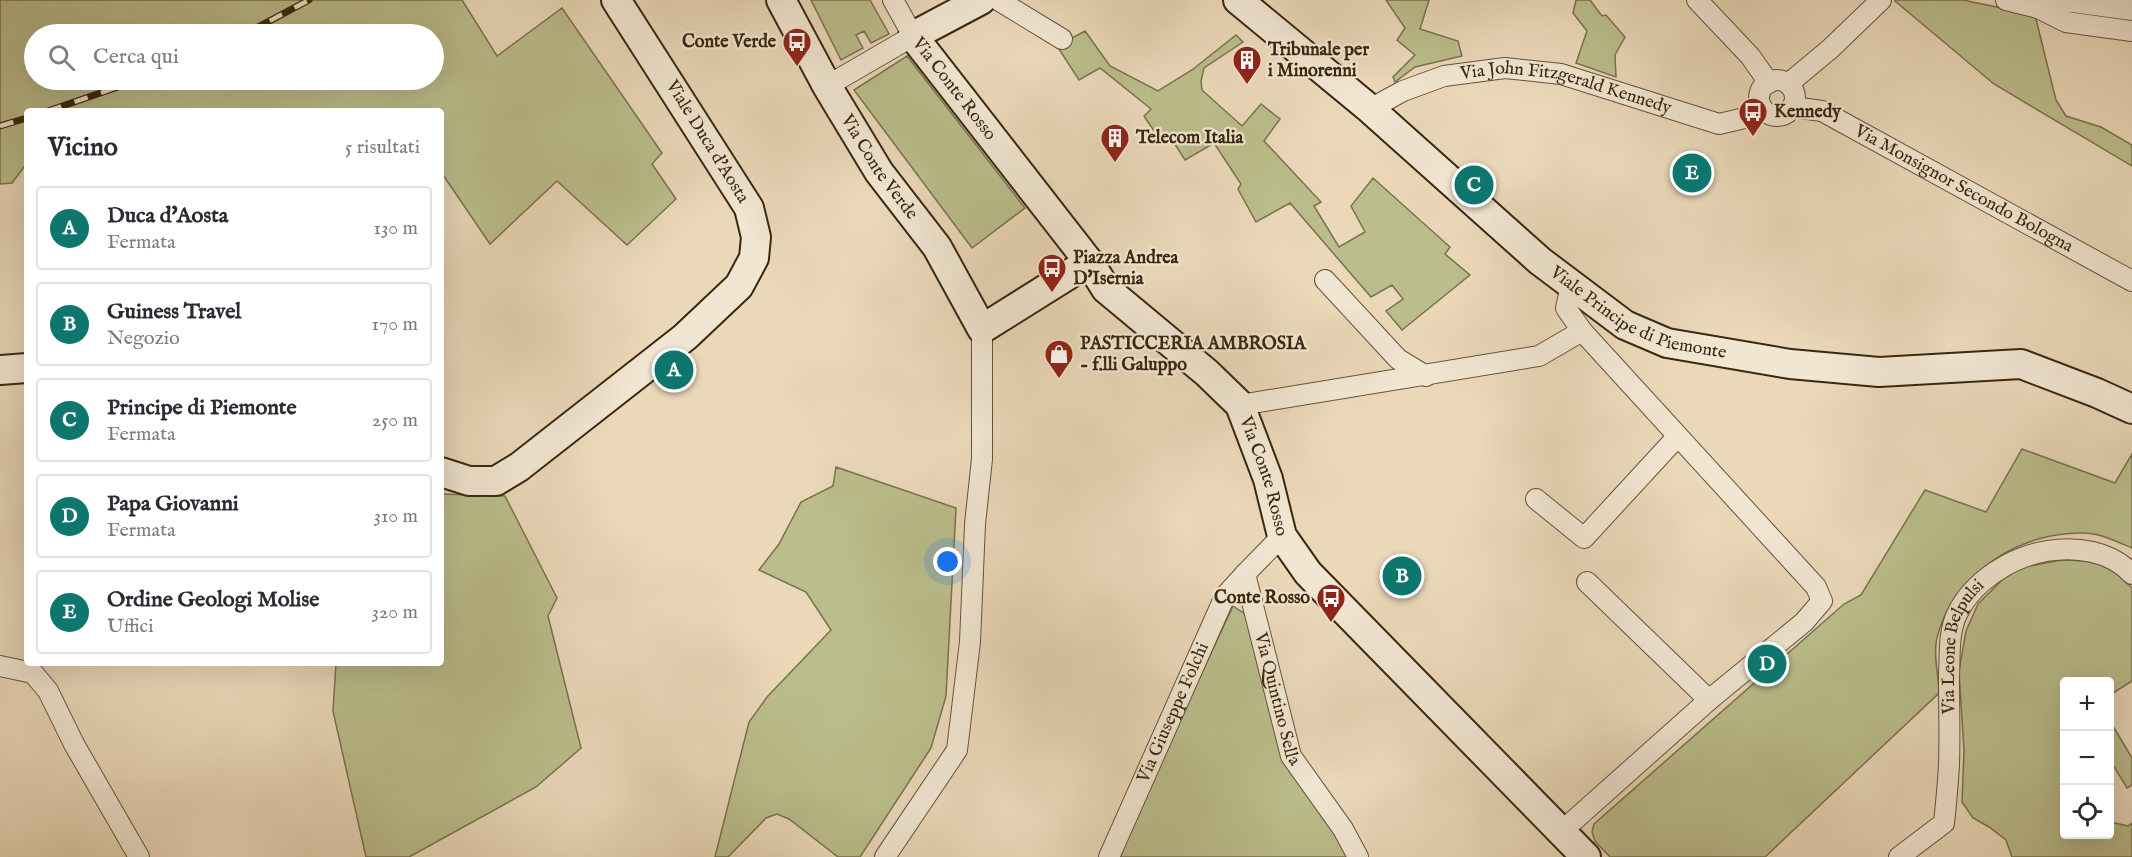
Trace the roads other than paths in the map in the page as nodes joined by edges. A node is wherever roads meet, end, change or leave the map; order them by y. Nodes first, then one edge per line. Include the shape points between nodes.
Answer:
1 (616, 0) edge
2 (781, 0) edge
3 (893, 0) edge
4 (981, 0) edge
5 (998, 0) edge
6 (1238, 0) edge
7 (1698, 0) edge
8 (1881, 0) edge
9 (2006, 0) edge
10 (2038, 8) junction
11 (2132, 10) edge
12 (2132, 31) edge
13 (914, 36) junction
14 (1062, 39) dead end
15 (1778, 84) junction
16 (827, 86) junction
17 (1792, 108) junction
18 (1370, 109) junction
19 (1763, 109) junction
20 (1089, 262) junction
21 (1325, 280) dead end
22 (2132, 281) edge
23 (1571, 285) junction
24 (982, 329) junction
25 (1582, 331) junction
26 (24, 368) edge
27 (0, 370) edge
28 (1426, 376) junction
29 (1240, 405) junction
30 (2132, 409) edge
31 (1677, 437) junction
32 (444, 473) edge
33 (1536, 499) dead end
34 (1282, 536) junction
35 (1245, 574) junction
36 (2132, 574) edge
37 (1587, 582) dead end
38 (0, 666) edge
39 (1709, 700) junction
40 (1562, 831) junction
41 (139, 857) edge
42 (885, 857) edge
43 (1109, 857) edge
44 (1358, 857) edge
45 (1586, 857) edge
46 (1899, 857) edge

1 - 32 street, Viale Duca d'Aosta via 749,208 756,237 754,258 740,286 685,337 519,467 496,481 469,481
2 - 16 street, Via Conte Verde
3 - 13 street, Via Conte Rosso
4 - 13 street
5 - 14 street
6 - 18 street, Viale Principe di Piemonte
7 - 15 street
8 - 15 street via 1830,49
9 - 10 street
10 - 11 street via 2073,2
10 - 12 street via 2066,22
13 - 16 street
13 - 20 street, Via Conte Rosso
15 - 17 street via 1794,95
15 - 19 street via 1762,89 1759,101
16 - 24 street, Via Conte Verde via 879,172 937,247
17 - 19 street via 1778,116
17 - 22 street, Via Monsignor Secondo Bologna via 1822,111
18 - 19 street, Via John Fitzgerald Kennedy via 1444,76 1504,68 1561,74 1719,124 1749,117
18 - 23 street, Viale Principe di Piemonte
20 - 24 street
20 - 29 street, Via Conte Rosso via 1106,289
21 - 28 street via 1398,359
23 - 25 street via 1566,308
23 - 30 street, Viale Principe di Piemonte via 1625,325 1667,343 1790,364 1879,372 2021,364
24 - 42 street via 982,459 970,642 957,750
25 - 28 street via 1539,356
25 - 31 street
26 - 27 street
28 - 29 street
29 - 34 street, Via Conte Rosso via 1268,480
31 - 33 street via 1584,538
31 - 39 street via 1815,587 1822,601 1804,622
34 - 35 street
34 - 40 street, Via Conte Rosso via 1308,573
35 - 43 street, Via Giuseppe Folchi via 1225,596
35 - 44 street, Via Quintino Sella via 1291,756
36 - 46 street, Via Leone Belpulsi via 2102,554 2056,550 2012,563 1967,597 1956,616 1950,646 1949,766 1944,823
37 - 39 street
38 - 41 street via 33,673 48,691
39 - 40 street
40 - 45 street, Via Conte Rosso

